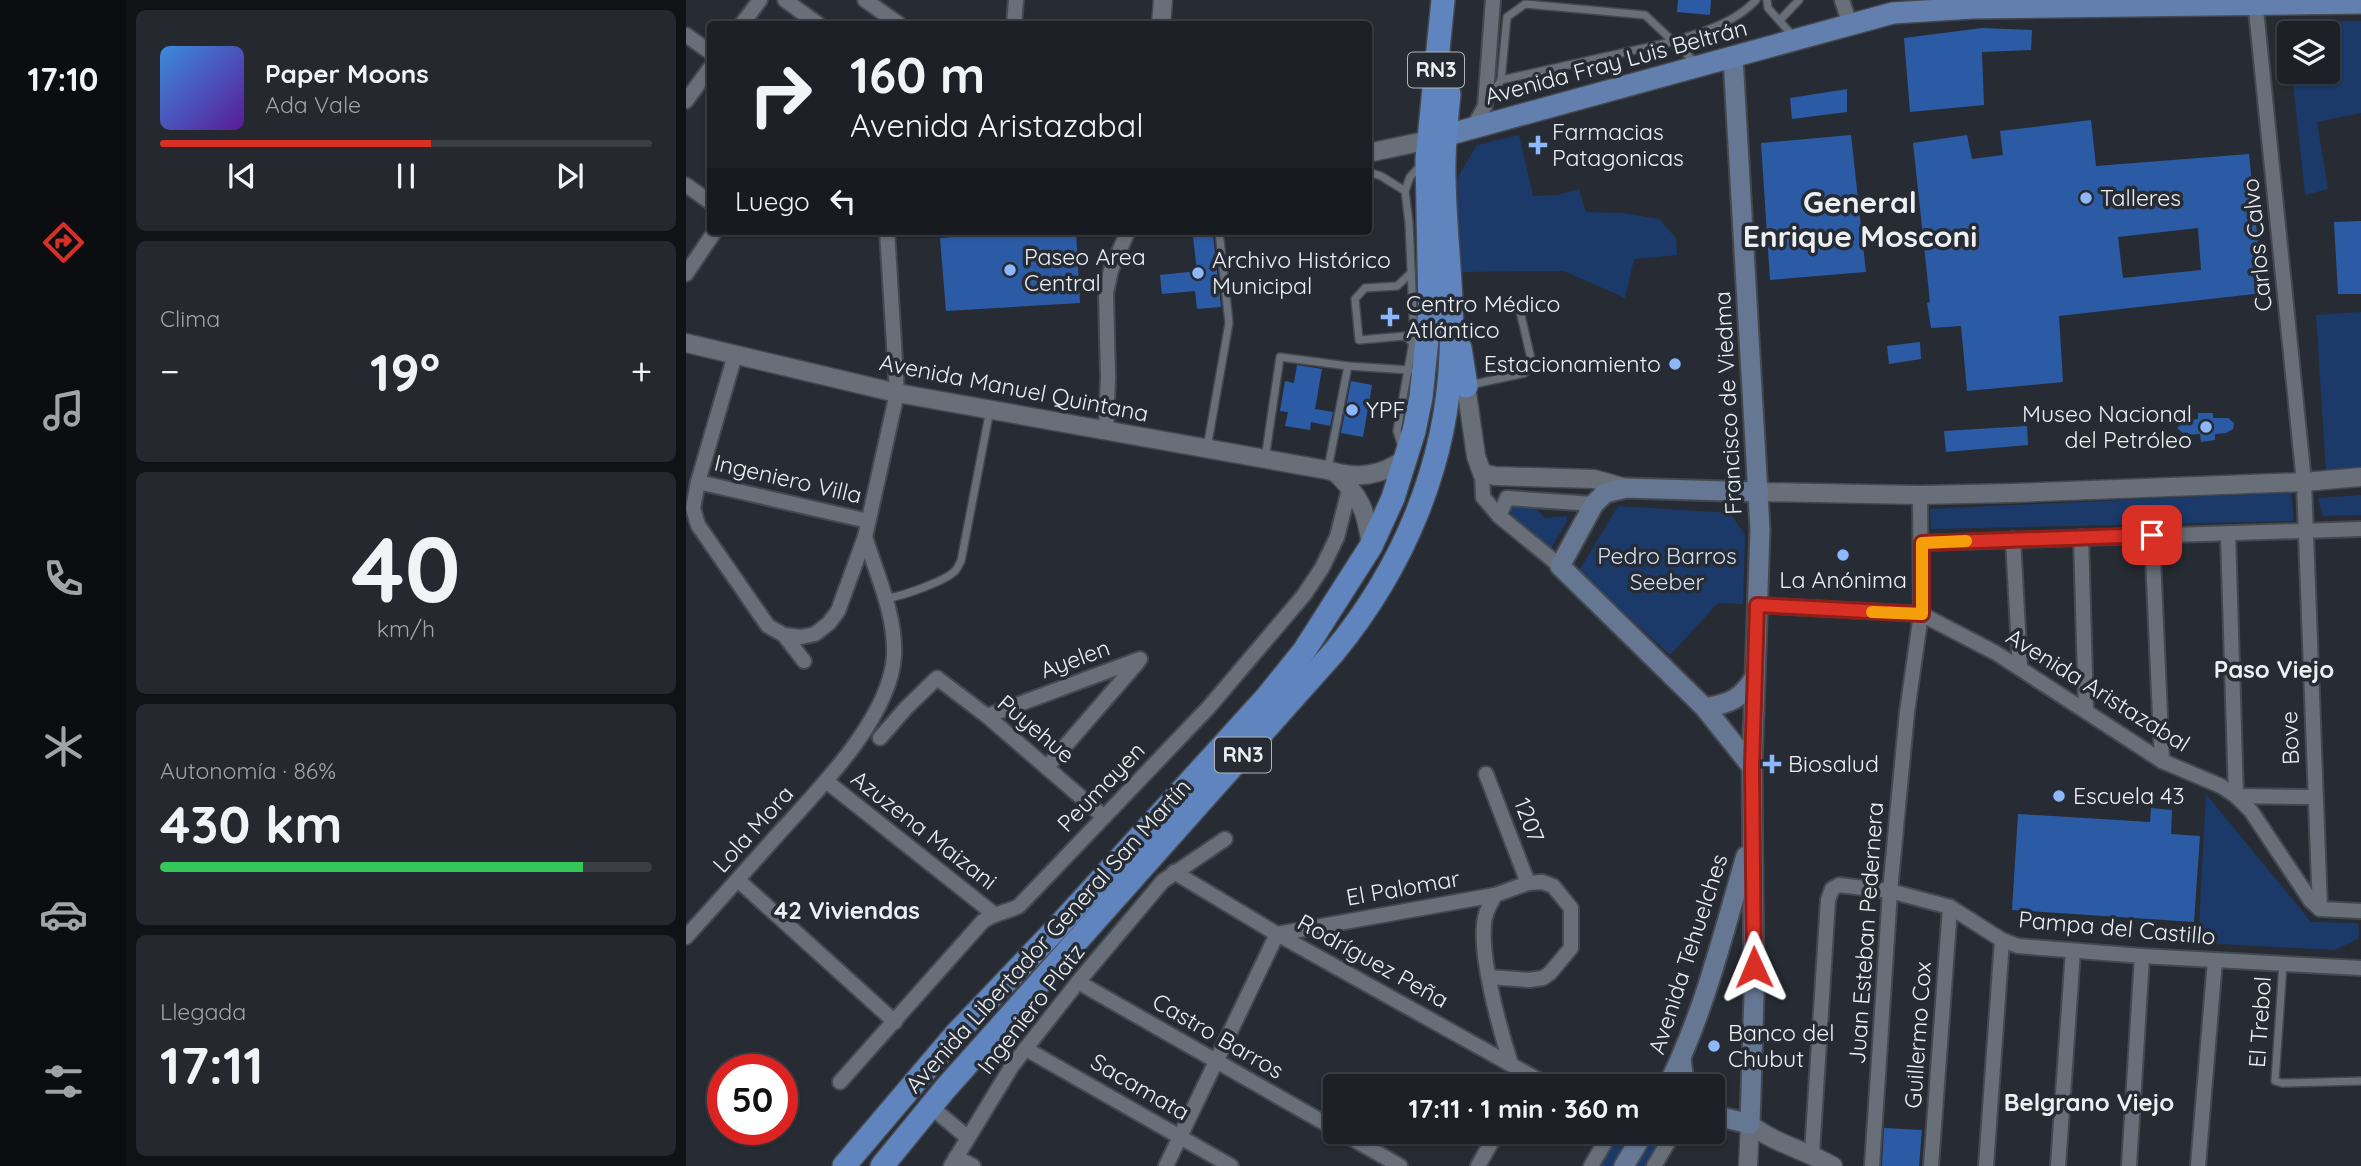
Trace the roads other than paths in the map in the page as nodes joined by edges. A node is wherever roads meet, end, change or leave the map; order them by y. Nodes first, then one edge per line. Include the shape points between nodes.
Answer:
1 (760, 0) edge
2 (785, 0) edge
3 (865, 0) edge
4 (1016, 0) edge
5 (1163, 0) edge
6 (1443, 0) edge
7 (1459, 0) edge
8 (1493, 0) edge
9 (1756, 0) edge
10 (1767, 0) edge
11 (1799, 0) edge
12 (1842, 0) edge
13 (2333, 1) edge
14 (2194, 2) edge
15 (2255, 2) edge
16 (2069, 3) edge
17 (2361, 3) edge
18 (1967, 4) edge
19 (1900, 7) edge
20 (1780, 20) junction
21 (744, 21) edge
22 (814, 21) edge
23 (896, 21) edge
24 (1014, 21) edge
25 (1161, 21) edge
26 (1850, 25) junction
27 (686, 35) edge
28 (1796, 40) junction
29 (1671, 42) junction
30 (707, 50) edge
31 (1733, 57) junction
32 (1699, 66) junction
33 (707, 72) edge
34 (1501, 80) junction
35 (686, 101) edge
36 (1485, 106) junction
37 (1473, 128) junction
38 (1434, 145) junction
39 (1372, 153) edge
40 (1372, 173) edge
41 (686, 185) edge
42 (1405, 191) junction
43 (707, 200) edge
44 (712, 235) edge
45 (887, 235) edge
46 (1126, 235) edge
47 (1219, 235) edge
48 (1450, 272) junction
49 (686, 274) edge
50 (1411, 274) junction
51 (1520, 312) dead end
52 (686, 344) edge
53 (1420, 345) junction
54 (735, 355) junction
55 (1348, 366) junction
56 (1409, 370) junction
57 (1466, 386) junction
58 (897, 393) junction
59 (990, 410) junction
60 (1106, 431) junction
61 (1207, 449) junction
62 (1406, 458) junction
63 (1265, 459) junction
64 (1331, 471) junction
65 (1482, 472) junction
66 (2361, 477) edge
67 (698, 482) junction
68 (2304, 482) junction
69 (1350, 486) junction
70 (1626, 488) junction
71 (1714, 492) junction
72 (1759, 492) junction
73 (1920, 495) junction
74 (1594, 505) junction
75 (1499, 516) junction
76 (868, 521) junction
77 (2361, 529) edge
78 (1760, 530) junction
79 (2304, 530) junction
80 (2228, 534) junction
81 (2152, 535) junction
82 (865, 537) junction
83 (2081, 537) junction
84 (2012, 539) junction
85 (1922, 543) junction
86 (1371, 545) junction
87 (1560, 566) junction
88 (884, 598) junction
89 (1757, 605) junction
90 (1922, 614) junction
91 (783, 635) junction
92 (804, 661) dead end
93 (2020, 668) junction
94 (1755, 677) junction
95 (1705, 708) junction
96 (2085, 711) junction
97 (987, 716) junction
98 (880, 738) dead end
99 (2162, 761) junction
100 (1047, 767) junction
101 (1752, 767) junction
102 (1486, 774) dead end
103 (826, 781) junction
104 (2236, 796) junction
105 (2315, 797) junction
106 (1104, 817) junction
107 (1752, 835) junction
108 (1225, 839) dead end
109 (1174, 872) junction
110 (738, 880) junction
111 (1528, 883) junction
112 (1890, 891) junction
113 (1495, 895) junction
114 (1950, 907) junction
115 (2320, 909) junction
116 (2361, 911) edge
117 (994, 914) junction
118 (1277, 934) junction
119 (686, 937) edge
120 (2002, 940) junction
121 (2073, 951) junction
122 (2142, 956) junction
123 (2215, 960) junction
124 (2283, 964) junction
125 (2361, 968) edge
126 (1490, 977) junction
127 (1078, 982) junction
128 (895, 1022) junction
129 (1026, 1049) junction
130 (1681, 1059) junction
131 (1216, 1061) junction
132 (1511, 1064) junction
133 (1520, 1074) edge
134 (1674, 1074) edge
135 (1683, 1074) edge
136 (2361, 1081) edge
137 (840, 1082) dead end
138 (931, 1107) junction
139 (1725, 1118) edge
140 (1323, 1122) edge
141 (1750, 1124) junction
142 (967, 1137) junction
143 (1180, 1137) junction
144 (1362, 1144) edge
145 (1490, 1144) edge
146 (1604, 1144) edge
147 (1633, 1144) edge
148 (1667, 1144) edge
149 (954, 1161) edge
150 (1821, 1161) edge
151 (844, 1166) edge
152 (882, 1166) edge
153 (973, 1166) edge
154 (1166, 1166) edge
155 (1231, 1166) edge
156 (1400, 1166) edge
157 (1478, 1166) edge
158 (1591, 1166) edge
159 (1623, 1166) edge
160 (1654, 1166) edge
161 (1748, 1166) edge
162 (1872, 1166) edge
163 (1931, 1166) edge
164 (1986, 1166) edge
165 (2058, 1166) edge
166 (2129, 1166) edge
167 (2198, 1166) edge

1 - 21 street
2 - 22 street
3 - 23 street
4 - 24 street
5 - 25 street
6 - 38 highway, Avenida Libertador General San Martín / RN3
7 - 38 highway, Avenida Libertador General San Martín / RN3
8 - 36 street
9 - 29 lane via 1743,14
10 - 20 lane via 1768,8
11 - 20 lane
12 - 26 street
13 - 15 main road, Avenida Fray Luis Beltrán
13 - 17 main road, Avenida Fray Luis Beltrán
14 - 15 main road, Avenida Fray Luis Beltrán
14 - 16 main road, Avenida Fray Luis Beltrán
15 - 68 street, Carlos Calvo
16 - 18 main road, Avenida Fray Luis Beltrán
18 - 19 main road, Avenida Fray Luis Beltrán
19 - 26 main road, Avenida Fray Luis Beltrán
20 - 28 lane
26 - 28 main road, Avenida Fray Luis Beltrán
27 - 30 street
28 - 31 main road, Avenida Fray Luis Beltrán
29 - 32 lane
29 - 34 lane
29 - 34 lane via 1645,15 1525,4 1507,17
31 - 32 main road, Avenida Fray Luis Beltrán
31 - 72 main road, Francisco de Viedma
32 - 37 main road, Avenida Fray Luis Beltrán
33 - 35 street
34 - 36 lane
36 - 37 street
37 - 38 main road, Avenida Fray Luis Beltrán
38 - 39 street
38 - 42 lane
38 - 48 highway, Avenida Libertador General San Martín / RN3 via 1444,178
38 - 53 highway, Avenida Libertador General San Martín / RN3 via 1430,310
40 - 42 lane
41 - 43 street
42 - 50 lane
44 - 49 street
45 - 58 street
46 - 60 street via 1106,292
47 - 61 lane via 1229,323
48 - 57 highway
48 - 138 highway, Avenida Libertador General San Martín / RN3 via 1451,356 1444,422 1427,488 1405,544 1370,607
50 - 53 lane
50 - 53 lane via 1398,286 1365,288 1355,299 1359,340 1405,336
51 - 57 lane via 1532,363 1525,373
52 - 54 street, Avenida Manuel Quintana
53 - 56 lane
53 - 56 lane
53 - 62 highway, Avenida Libertador General San Martín / RN3 via 1421,397
54 - 58 street, Avenida Manuel Quintana
54 - 67 street
55 - 56 lane
55 - 63 lane via 1280,357
55 - 64 lane
56 - 62 lane via 1397,431
57 - 65 street
58 - 59 street, Avenida Manuel Quintana
58 - 76 street
59 - 60 street, Avenida Manuel Quintana
59 - 88 lane via 961,561 955,571 932,583 899,597
60 - 61 street, Avenida Manuel Quintana
61 - 63 street, Avenida Manuel Quintana
62 - 64 street, Avenida Manuel Quintana via 1377,474 1348,476
62 - 86 highway, Avenida Libertador General San Martín / RN3
63 - 64 street, Avenida Manuel Quintana
64 - 69 street
65 - 70 street via 1495,477 1594,479
65 - 75 street via 1483,497
66 - 68 street
67 - 76 street, Ingeniero Villa
67 - 91 street via 693,508 698,525 768,626
68 - 73 street
68 - 79 street, Bove
69 - 86 street via 1364,508
69 - 106 street, Peumayen via 1337,537 1304,595 1209,707
70 - 71 main road
70 - 74 main road via 1605,493
71 - 72 main road
71 - 78 main road via 1734,499
72 - 73 street
72 - 78 main road, Francisco de Viedma
73 - 85 street, Juan Esteban Pedernera
74 - 75 street via 1507,498
74 - 87 main road
75 - 87 street
76 - 82 street
77 - 79 street
78 - 89 main road, Francisco de Viedma
79 - 80 street
79 - 105 street, Bove
80 - 81 street
80 - 104 street
81 - 83 street
81 - 99 street
82 - 88 street, Lola Mora
82 - 91 street via 838,611 829,623 815,634
83 - 84 street
83 - 96 street
84 - 85 street
84 - 93 street
85 - 90 street, Juan Esteban Pedernera
86 - 151 highway, Avenida Libertador General San Martín / RN3 via 1304,651 1266,698 948,1043
87 - 95 main road
88 - 103 street, Lola Mora via 891,618 894,656 890,678 867,726
89 - 90 street, Avenida Aristazabal
89 - 94 main road, Francisco de Viedma
90 - 93 street, Avenida Aristazabal
90 - 112 street, Juan Esteban Pedernera via 1907,712
91 - 92 street
93 - 96 street, Avenida Aristazabal
94 - 95 main road via 1744,693 1727,704
94 - 101 main road, Francisco de Viedma
95 - 101 main road
96 - 99 street, Avenida Aristazabal
97 - 98 street, Puyehue via 937,678
97 - 100 street, Puyehue
97 - 100 street, Ayelen via 1140,659
99 - 104 street, Avenida Aristazabal
100 - 106 street, Puyehue
101 - 107 main road, Francisco de Viedma
102 - 111 street, 1207
103 - 110 street, Lola Mora
103 - 117 street, Azuzena Maizani
104 - 105 street
104 - 115 street, Avenida Aristazabal
105 - 115 street, Bove
106 - 117 street, Peumayen via 1019,906
107 - 130 main road, Avenida Tehuelches via 1707,989
107 - 141 main road, Francisco de Viedma
108 - 109 street, Ingeniero Platz
109 - 118 street, Rodríguez Peña
109 - 127 street, Ingeniero Platz
110 - 119 street, Lola Mora
110 - 128 street
111 - 113 street
111 - 126 street via 1553,886 1571,908 1570,948 1543,978
112 - 114 street, Pampa del Castillo
112 - 150 street, Pampa del Castillo via 1839,885 1828,900
112 - 162 street, Juan Esteban Pedernera
113 - 118 street, El Palomar
113 - 126 street via 1485,915 1483,942
114 - 120 street, Pampa del Castillo
114 - 163 street, Guillermo Cox
115 - 116 street
117 - 128 street, Peumayen
118 - 131 street
118 - 132 street, Rodríguez Peña
120 - 121 street, Pampa del Castillo
120 - 164 street
121 - 122 street, Pampa del Castillo
121 - 165 street
122 - 123 street, Pampa del Castillo
122 - 166 street
123 - 124 street, Pampa del Castillo
123 - 167 street
124 - 125 street, Pampa del Castillo
124 - 136 lane, El Trebol via 2275,1081
126 - 132 street
127 - 129 street, Ingeniero Platz
127 - 131 street, Castro Barros
128 - 137 street, Peumayen
129 - 142 street, Ingeniero Platz
129 - 143 street, Sacamata
130 - 134 main road, Avenida Tehuelches
130 - 135 main road
131 - 140 street, Castro Barros
131 - 143 street
132 - 133 street, Rodríguez Peña
138 - 142 street
138 - 152 highway, Avenida Libertador General San Martín / RN3
139 - 141 main road
141 - 150 street via 1766,1137
141 - 161 street, Francisco de Viedma
142 - 149 street, Ingeniero Platz
143 - 154 street
143 - 155 street, Sacamata
144 - 156 street
145 - 157 street
146 - 158 street
147 - 159 main road
148 - 160 street
149 - 153 street

